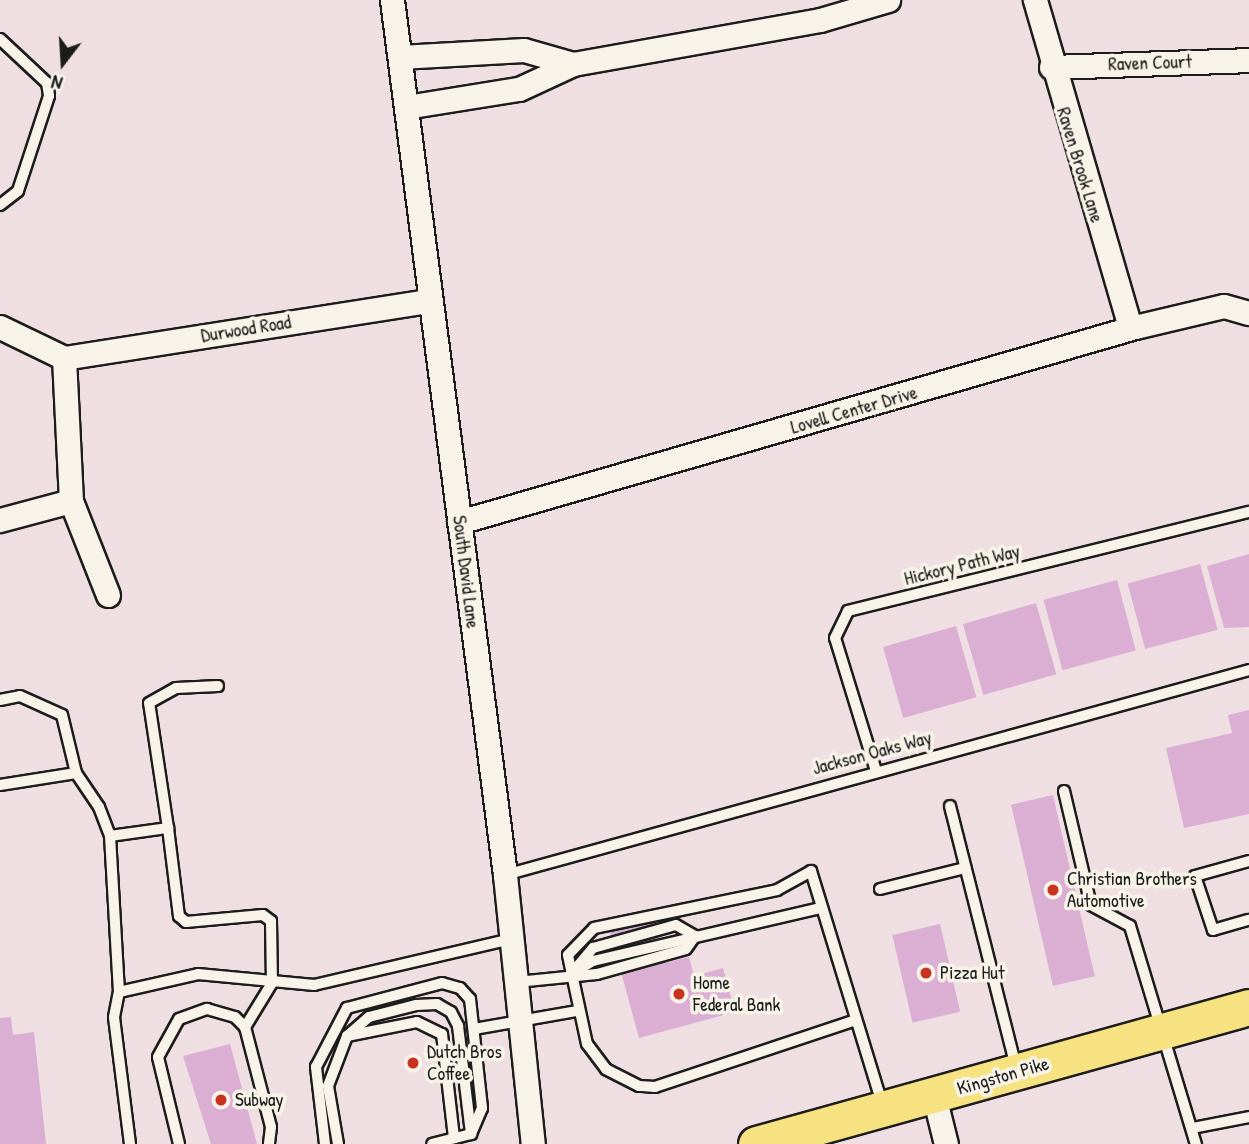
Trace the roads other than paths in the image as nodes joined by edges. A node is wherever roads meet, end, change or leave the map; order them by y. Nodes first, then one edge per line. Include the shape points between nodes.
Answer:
1 (392, 0) edge
2 (888, 0) edge
3 (1035, 0) edge
4 (0, 39) edge
5 (400, 57) junction
6 (1249, 60) edge
7 (573, 64) junction
8 (1051, 66) junction
9 (406, 107) junction
10 (0, 205) edge
11 (429, 301) junction
12 (1249, 313) edge
13 (0, 327) edge
14 (1130, 328) junction
15 (64, 358) junction
16 (71, 501) junction
17 (1249, 512) edge
18 (0, 520) edge
19 (459, 522) junction
20 (108, 595) dead end
21 (1249, 670) edge
22 (218, 686) dead end
23 (0, 701) edge
24 (876, 771) junction
25 (76, 773) junction
26 (0, 785) edge
27 (1064, 792) dead end
28 (950, 806) dead end
29 (168, 828) junction
30 (110, 836) junction
31 (1249, 861) edge
32 (965, 868) junction
33 (505, 875) junction
34 (880, 889) dead end
35 (821, 908) junction
36 (1249, 920) edge
37 (695, 936) junction
38 (512, 939) junction
39 (571, 974) junction
40 (517, 982) junction
41 (272, 983) junction
42 (120, 992) junction
43 (1249, 1007) edge
44 (577, 1011) junction
45 (856, 1020) junction
46 (521, 1024) junction
47 (244, 1027) junction
48 (474, 1029) junction
49 (1163, 1031) junction
50 (347, 1037) junction
51 (1018, 1072) junction
52 (934, 1096) junction
53 (884, 1109) junction
54 (1249, 1117) edge
55 (1193, 1128) junction
56 (471, 1134) junction
57 (453, 1138) junction
58 (131, 1144) edge
59 (179, 1144) edge
60 (269, 1144) edge
61 (325, 1144) edge
62 (338, 1144) edge
63 (432, 1144) edge
64 (533, 1144) edge
65 (756, 1144) edge
66 (946, 1144) edge
67 (1196, 1144) edge

1 - 5 street, South David Lane
2 - 7 street via 820,20
3 - 8 street, Raven Brook Lane
4 - 10 lane via 39,75 49,96 18,191
5 - 7 street via 524,50
5 - 9 street, South David Lane
6 - 8 street, Raven Court
7 - 9 street via 519,89
8 - 14 street, Raven Brook Lane
9 - 11 street, South David Lane
11 - 15 street, Durwood Road
11 - 19 street, South David Lane
12 - 14 street, Lovell Center Drive via 1224,306
13 - 15 street
14 - 19 street, Lovell Center Drive
15 - 16 street
16 - 18 street
16 - 20 street
17 - 24 lane, Hickory Path Way via 848,611 835,638
19 - 33 street, South David Lane
21 - 24 lane, Jackson Oaks Way
22 - 29 lane via 176,688 149,703
23 - 25 lane via 20,696 62,715
24 - 33 lane, Jackson Oaks Way
25 - 26 lane
25 - 30 lane
27 - 49 lane via 1091,905 1130,926
28 - 32 lane
29 - 30 lane
29 - 41 lane via 179,916 186,922 263,915 271,921
30 - 42 lane
31 - 36 lane via 1195,876 1213,930
32 - 34 lane
32 - 51 lane
33 - 38 street, South David Lane
35 - 37 lane
35 - 39 lane via 811,871 777,890 594,928 568,955
35 - 45 lane
37 - 39 lane via 686,949 597,974
37 - 39 lane via 677,925 593,948
38 - 40 street, South David Lane
38 - 41 lane via 314,985
39 - 40 lane
39 - 44 lane
40 - 46 street, South David Lane
41 - 42 lane via 198,974
41 - 47 lane
42 - 58 lane via 114,1017
43 - 49 main road, Kingston Pike
44 - 45 lane via 595,1059 623,1080 655,1087
44 - 46 lane
45 - 53 lane
46 - 48 lane
46 - 64 street, South David Lane
47 - 59 lane via 235,1017 207,1009 179,1019 162,1042 158,1058
47 - 60 lane via 271,1127
48 - 56 lane via 482,1108
48 - 61 lane via 470,999 460,988 442,984 347,1008 316,1067
49 - 51 main road, Kingston Pike
49 - 55 lane via 1179,1103
50 - 56 lane via 369,1017 416,1005 437,1004 451,1012 458,1026
50 - 57 lane via 433,1025 442,1034
50 - 62 lane via 328,1086
51 - 52 main road, Kingston Pike
52 - 53 main road, Kingston Pike
52 - 66 street
53 - 65 main road, Kingston Pike
54 - 55 lane
55 - 67 lane
56 - 57 lane
57 - 63 lane

